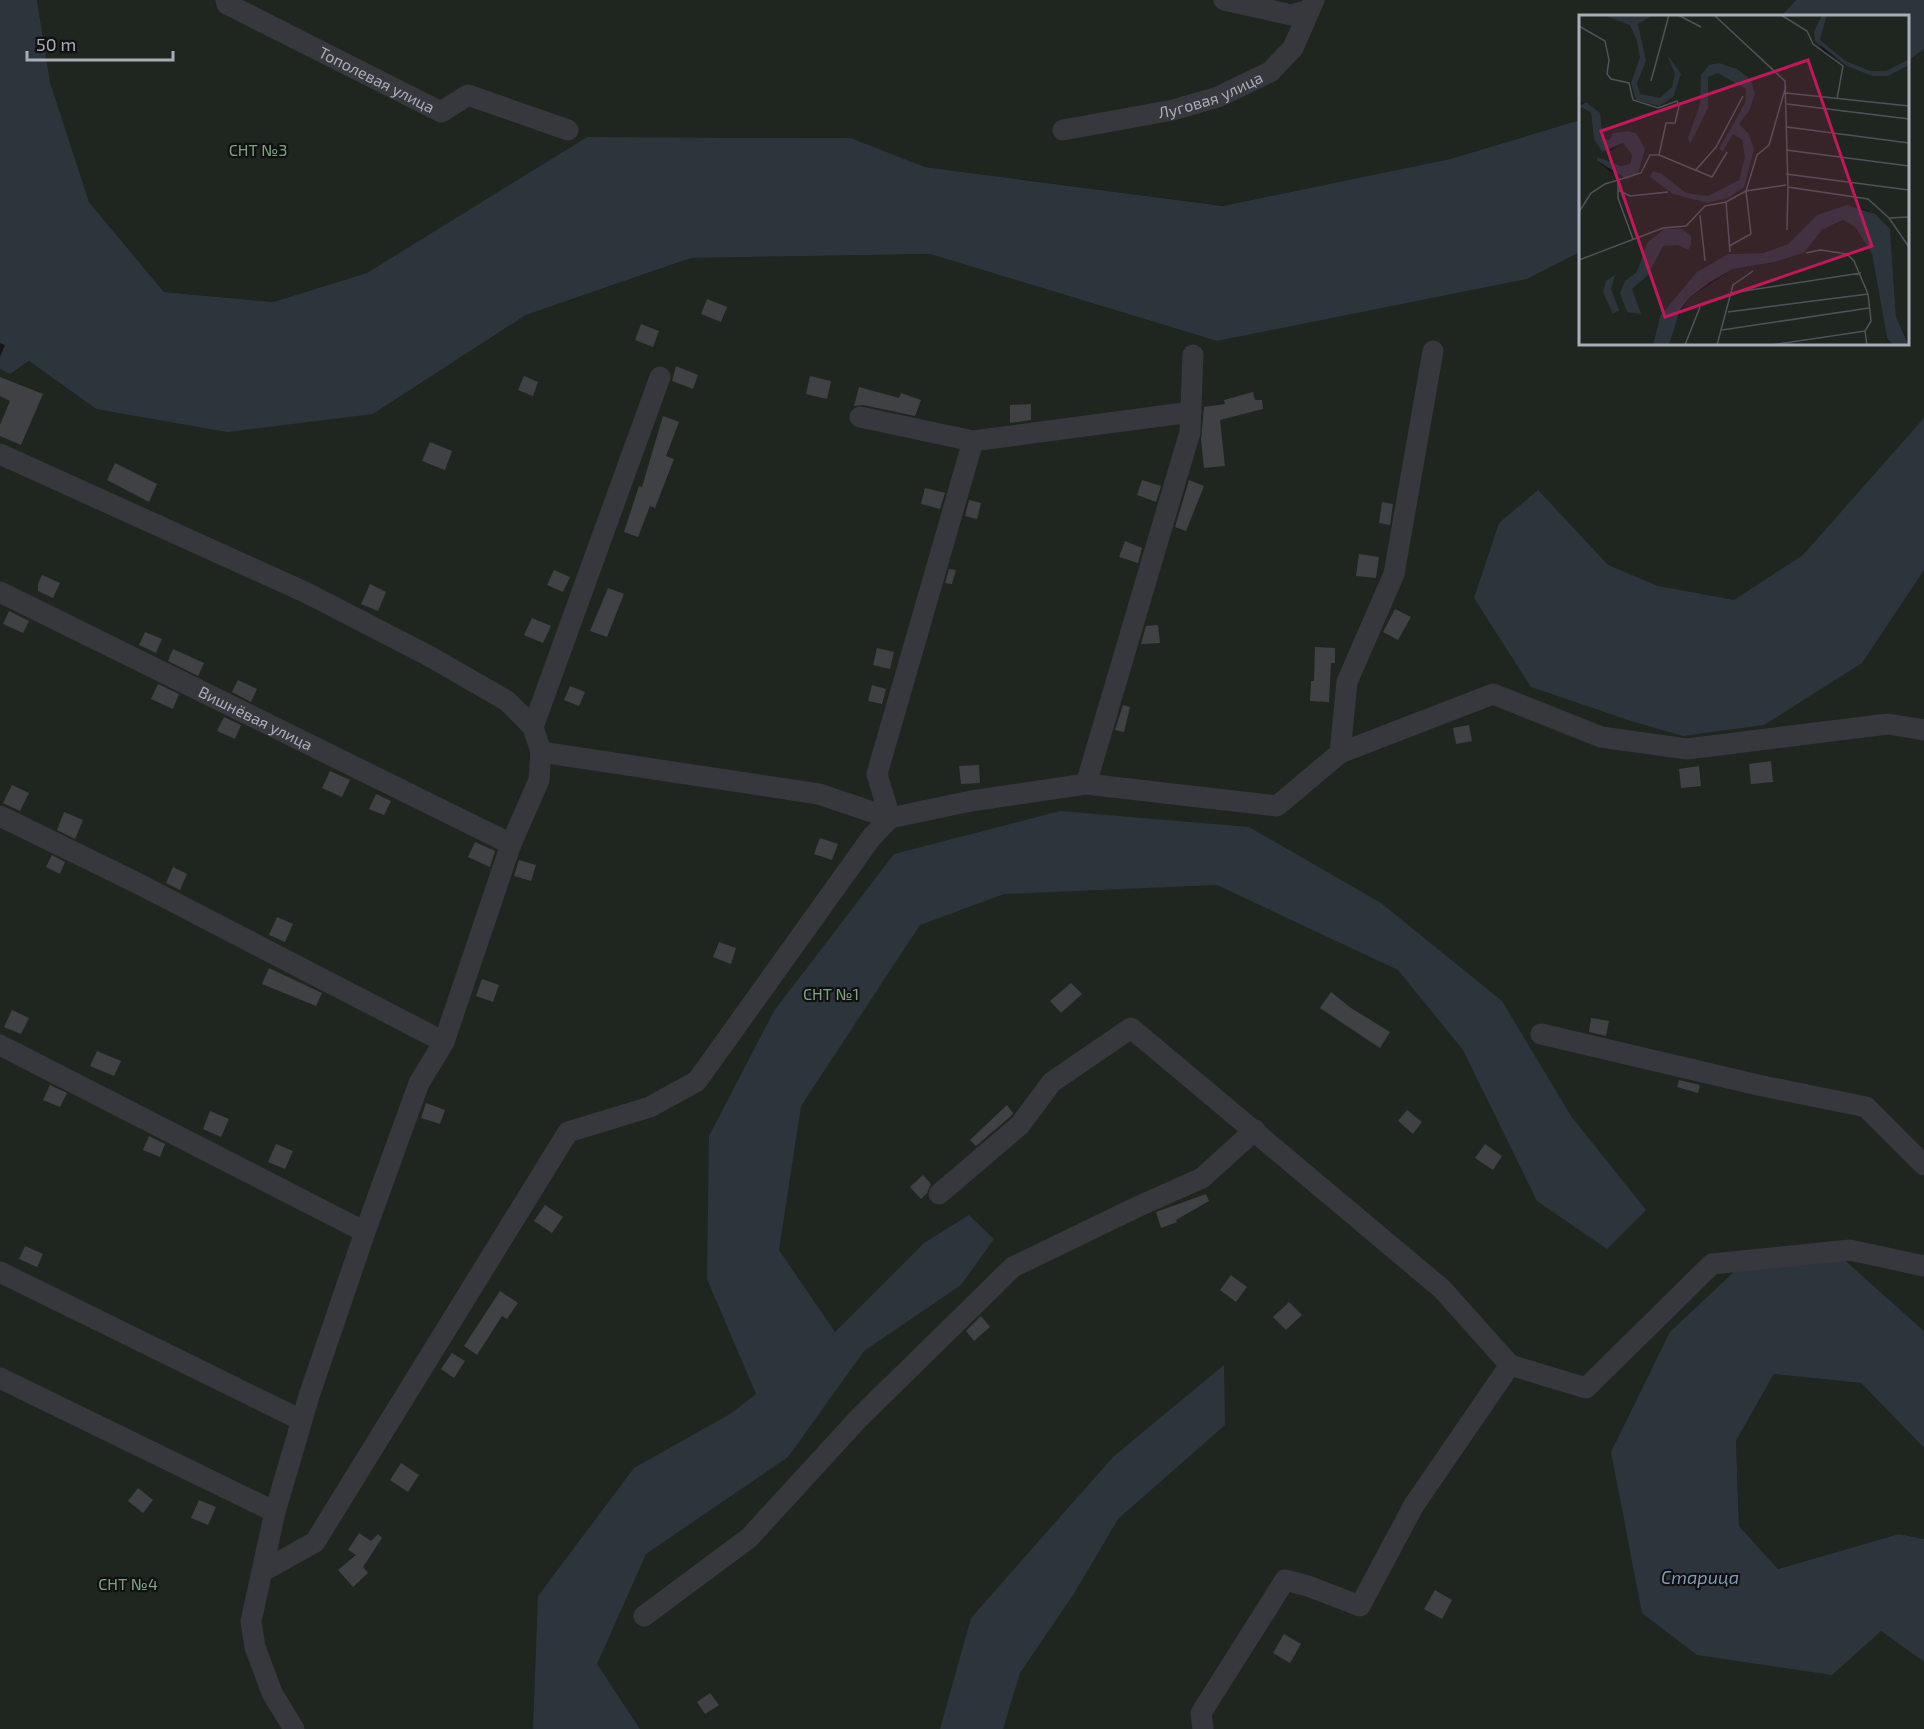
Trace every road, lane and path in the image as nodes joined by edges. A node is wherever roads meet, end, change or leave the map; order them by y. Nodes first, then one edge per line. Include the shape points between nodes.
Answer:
1 (226, 0) edge
2 (1224, 0) edge
3 (1312, 5) edge
4 (568, 130) dead end
5 (1063, 130) dead end
6 (1433, 351) dead end
7 (1194, 355) dead end
8 (660, 377) dead end
9 (1191, 412) junction
10 (860, 417) dead end
11 (973, 441) junction
12 (0, 454) edge
13 (0, 592) edge
14 (534, 727) junction
15 (1924, 730) edge
16 (541, 752) junction
17 (1340, 753) junction
18 (1086, 784) junction
19 (0, 816) edge
20 (890, 818) junction
21 (511, 844) junction
22 (1541, 1034) dead end
23 (444, 1042) junction
24 (0, 1045) edge
25 (1255, 1130) junction
26 (1924, 1165) edge
27 (939, 1194) dead end
28 (365, 1232) junction
29 (1923, 1263) edge
30 (0, 1272) edge
31 (1510, 1365) junction
32 (0, 1378) edge
33 (302, 1420) junction
34 (275, 1512) junction
35 (263, 1571) junction
36 (644, 1616) dead end
37 (294, 1729) edge
38 (1203, 1729) edge

1 - 4 street, Тополевая улица via 227,4 441,112 468,95
2 - 3 street via 1291,15
3 - 5 street, Луговая улица via 1293,48 1270,72 1218,97 1173,110
6 - 17 street via 1394,574 1347,682
7 - 9 street
8 - 14 street
9 - 11 street
9 - 18 street via 1190,432
10 - 11 street
11 - 20 street via 877,774
12 - 14 street via 307,593 507,700
13 - 21 street, Вишнёвая улица
14 - 16 street
15 - 17 street via 1888,724 1687,749 1601,737 1493,694
16 - 20 street via 819,794
16 - 21 street via 539,780
17 - 18 street via 1277,806
18 - 20 street
19 - 23 street
20 - 35 street via 871,838 697,1081 651,1107 568,1132 315,1542
21 - 23 street
22 - 26 street via 1866,1107
23 - 28 street via 419,1083
24 - 28 street
25 - 27 street via 1131,1028 1052,1082 1020,1125
25 - 31 street via 1442,1289
25 - 36 street via 1203,1178 1013,1267 859,1418 749,1538
28 - 33 street
29 - 31 street via 1850,1250 1712,1264 1586,1388
30 - 33 street
31 - 38 street via 1414,1505 1360,1606 1285,1580 1201,1713
32 - 34 street
33 - 34 street
34 - 35 street
35 - 37 street via 252,1621 255,1647 272,1693

